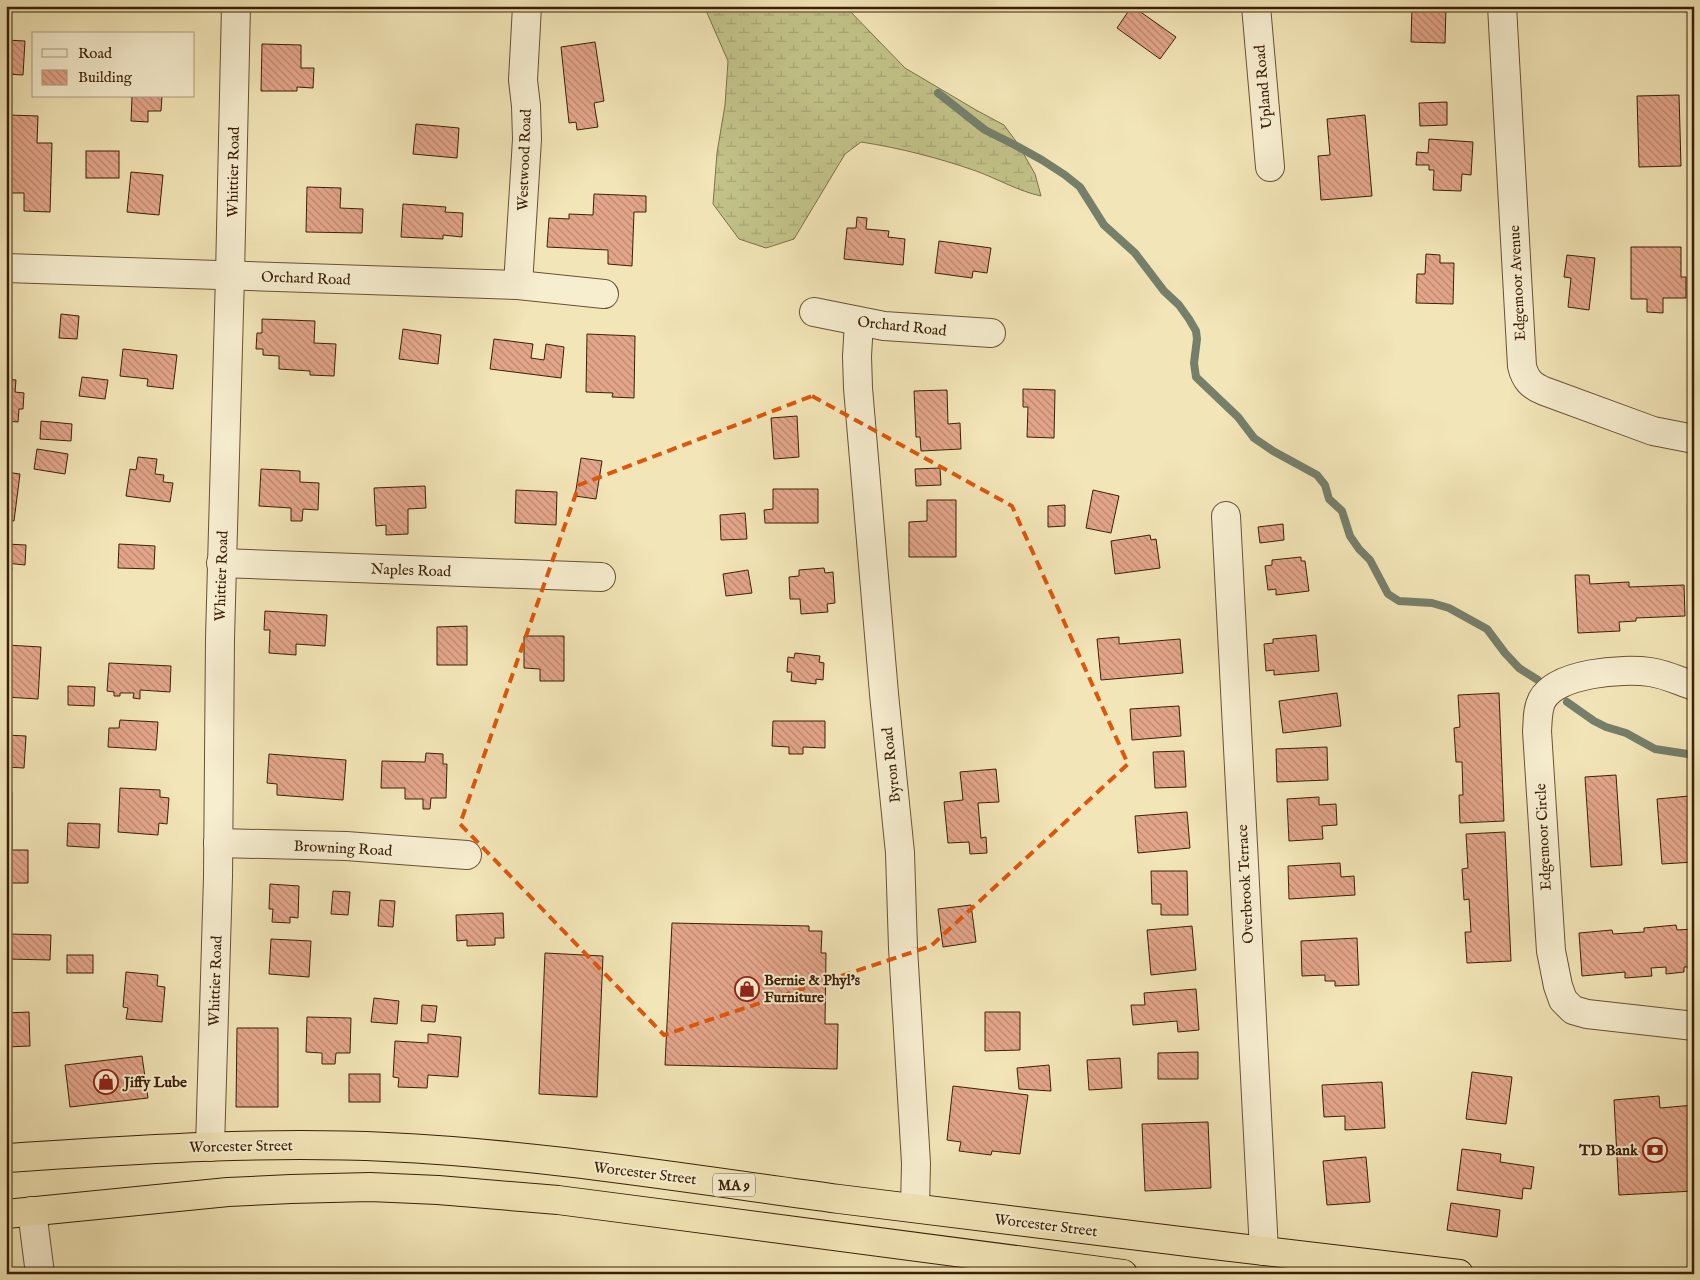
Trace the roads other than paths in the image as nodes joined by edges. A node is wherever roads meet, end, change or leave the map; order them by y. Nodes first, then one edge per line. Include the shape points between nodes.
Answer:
1 (236, 6) edge
2 (527, 6) edge
3 (1256, 6) edge
4 (1502, 6) edge
5 (1270, 167) dead end
6 (6, 268) edge
7 (230, 275) junction
8 (518, 285) junction
9 (604, 294) dead end
10 (814, 312) dead end
11 (859, 322) junction
12 (991, 333) dead end
13 (1694, 439) edge
14 (1226, 516) dead end
15 (222, 563) junction
16 (601, 577) dead end
17 (1694, 686) edge
18 (218, 844) junction
19 (467, 855) dead end
20 (1694, 1026) edge
21 (210, 1147) junction
22 (6, 1158) edge
23 (915, 1208) junction
24 (19, 1212) edge
25 (1264, 1252) junction
26 (40, 1274) edge
27 (1123, 1274) edge
28 (1459, 1274) edge

1 - 7 street, Whittier Road
2 - 8 street, Westwood Road via 523,80 527,140
3 - 5 street, Upland Road
4 - 13 street, Edgemoor Avenue via 1524,375 1534,387 1544,391 1653,431
6 - 7 street, Orchard Road
7 - 8 street, Orchard Road
7 - 15 street, Whittier Road
8 - 9 street, Orchard Road
10 - 11 street, Orchard Road
11 - 12 street, Orchard Road
11 - 23 street, Byron Road via 858,388 900,852 916,1163
14 - 25 street, Overbrook Terrace
15 - 16 street, Naples Road
15 - 18 street, Whittier Road
17 - 20 street, Edgemoor Circle via 1669,676 1633,670 1572,679 1553,688 1542,699 1537,731 1549,931 1563,1000 1573,1010 1587,1014
18 - 19 street, Browning Road via 346,846
18 - 21 street, Whittier Road
21 - 22 highway, Worcester Street / MA 9
21 - 23 highway, Worcester Street / MA 9 via 337,1145 481,1153
23 - 25 highway, Worcester Street / MA 9
24 - 26 street
24 - 27 highway via 228,1192 370,1187 438,1190 558,1200
25 - 28 highway, Worcester Street / MA 9

